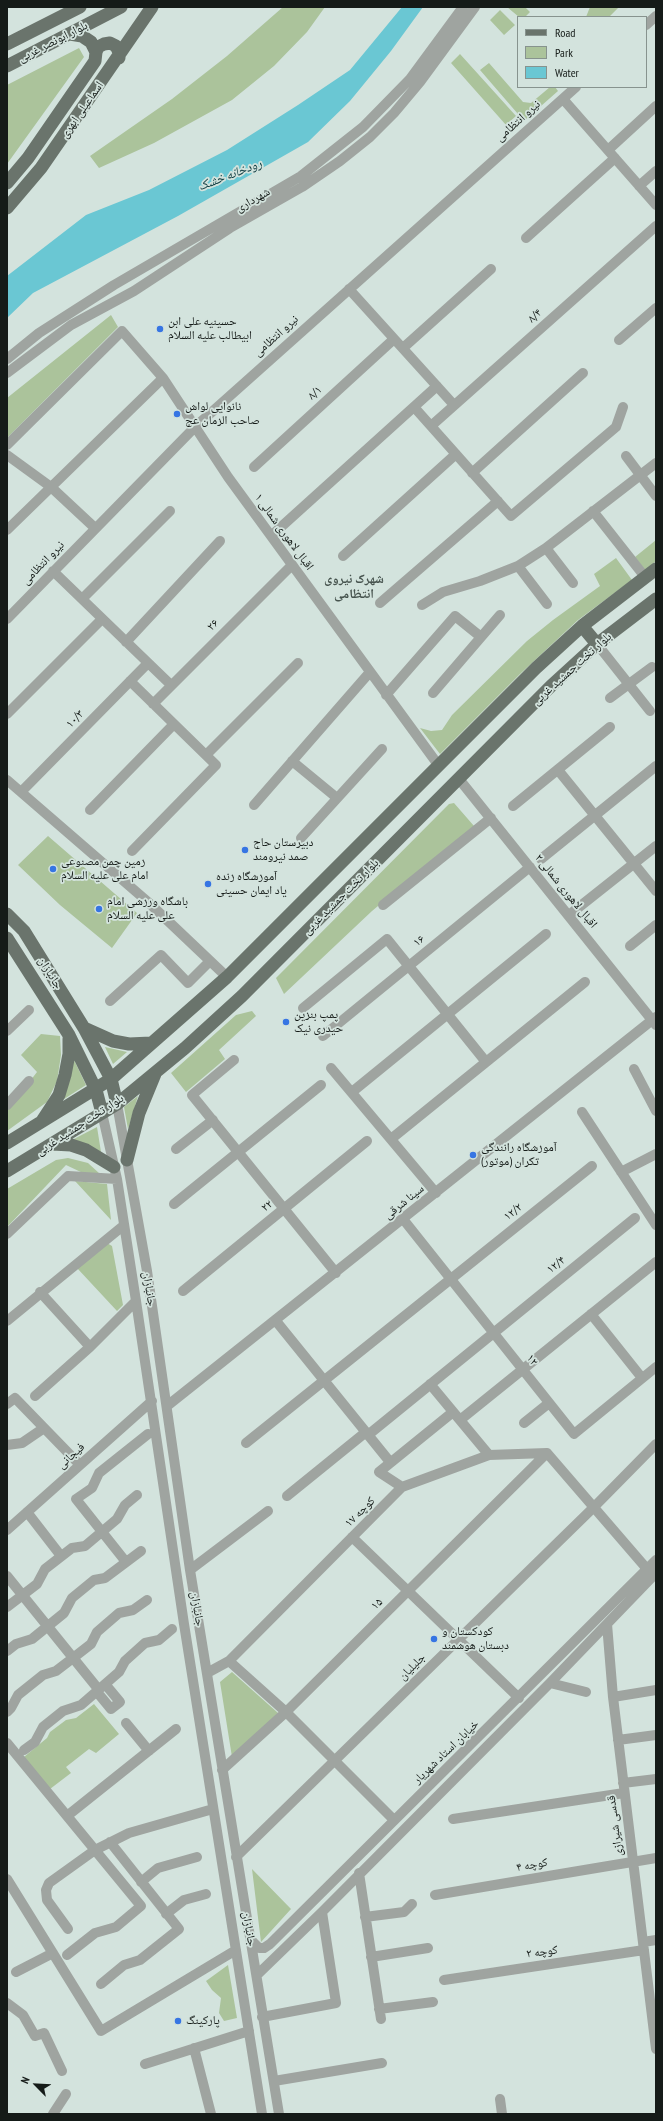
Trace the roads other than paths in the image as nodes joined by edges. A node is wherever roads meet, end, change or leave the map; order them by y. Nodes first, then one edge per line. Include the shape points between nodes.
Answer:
1 (80, 7) edge
2 (121, 7) edge
3 (152, 7) edge
4 (463, 7) edge
5 (475, 7) edge
6 (656, 16) edge
7 (647, 24) edge
8 (70, 34) junction
9 (7, 44) edge
10 (96, 52) junction
11 (119, 58) junction
12 (7, 66) edge
13 (575, 88) edge
14 (562, 99) junction
15 (656, 106) edge
16 (608, 150) junction
17 (615, 158) junction
18 (656, 171) edge
19 (7, 183) edge
20 (639, 186) junction
21 (656, 205) edge
22 (7, 208) edge
23 (656, 226) edge
24 (526, 238) dead end
25 (491, 269) dead end
26 (349, 289) junction
27 (656, 308) edge
28 (394, 339) junction
29 (619, 340) dead end
30 (403, 348) junction
31 (7, 360) edge
32 (584, 372) dead end
33 (7, 373) edge
34 (163, 378) junction
35 (437, 386) junction
36 (454, 405) junction
37 (414, 407) junction
38 (623, 407) dead end
39 (431, 426) junction
40 (195, 427) junction
41 (7, 445) edge
42 (7, 454) edge
43 (456, 454) junction
44 (626, 456) dead end
45 (656, 462) edge
46 (254, 467) dead end
47 (472, 473) junction
48 (640, 475) junction
49 (51, 487) junction
50 (656, 496) edge
51 (498, 501) junction
52 (170, 511) dead end
53 (594, 511) junction
54 (95, 528) junction
55 (7, 530) edge
56 (271, 536) junction
57 (220, 542) dead end
58 (546, 548) junction
59 (343, 556) dead end
60 (292, 565) junction
61 (518, 566) junction
62 (656, 569) edge
63 (53, 572) junction
64 (645, 577) junction
65 (573, 583) dead end
66 (656, 598) edge
67 (82, 599) junction
68 (380, 603) dead end
69 (547, 604) dead end
70 (422, 605) dead end
71 (500, 615) dead end
72 (7, 619) edge
73 (102, 619) junction
74 (582, 626) junction
75 (481, 637) junction
76 (126, 642) junction
77 (597, 644) junction
78 (148, 663) junction
79 (298, 663) dead end
80 (652, 667) dead end
81 (370, 672) junction
82 (130, 681) junction
83 (629, 684) junction
84 (171, 685) junction
85 (433, 693) dead end
86 (386, 695) junction
87 (610, 698) dead end
88 (153, 704) junction
89 (650, 711) dead end
90 (7, 714) edge
91 (174, 724) junction
92 (610, 727) dead end
93 (382, 749) dead end
94 (206, 756) junction
95 (292, 761) junction
96 (439, 766) junction
97 (656, 766) edge
98 (558, 770) junction
99 (459, 779) junction
100 (7, 780) edge
101 (21, 792) junction
102 (338, 798) junction
103 (254, 805) dead end
104 (514, 806) dead end
105 (90, 810) dead end
106 (595, 815) junction
107 (491, 818) junction
108 (301, 838) dead end
109 (656, 846) edge
110 (132, 851) dead end
111 (354, 851) junction
112 (541, 859) dead end
113 (634, 863) junction
114 (371, 867) junction
115 (530, 867) junction
116 (656, 891) edge
117 (383, 905) dead end
118 (7, 914) edge
119 (569, 915) junction
120 (656, 926) edge
121 (546, 934) dead end
122 (8, 943) edge
123 (630, 946) dead end
124 (210, 960) junction
125 (409, 966) junction
126 (227, 977) junction
127 (584, 982) dead end
128 (110, 1001) dead end
129 (303, 1008) dead end
130 (29, 1010) dead end
131 (448, 1014) junction
132 (655, 1020) edge
133 (84, 1028) junction
134 (7, 1031) edge
135 (68, 1035) junction
136 (323, 1036) dead end
137 (151, 1043) junction
138 (234, 1060) dead end
139 (486, 1062) junction
140 (331, 1068) dead end
141 (634, 1069) dead end
142 (157, 1071) junction
143 (111, 1079) junction
144 (29, 1081) dead end
145 (321, 1086) dead end
146 (96, 1090) junction
147 (352, 1092) junction
148 (117, 1104) junction
149 (7, 1105) edge
150 (656, 1111) edge
151 (582, 1112) dead end
152 (102, 1114) junction
153 (213, 1120) junction
154 (40, 1123) junction
155 (391, 1139) junction
156 (367, 1141) dead end
157 (7, 1143) edge
158 (52, 1144) junction
159 (176, 1148) dead end
160 (238, 1152) junction
161 (656, 1154) edge
162 (127, 1160) junction
163 (592, 1166) dead end
164 (7, 1171) edge
165 (622, 1172) junction
166 (115, 1173) junction
167 (436, 1193) junction
168 (174, 1204) dead end
169 (284, 1209) junction
170 (635, 1218) dead end
171 (403, 1219) junction
172 (656, 1225) edge
173 (123, 1226) junction
174 (7, 1234) edge
175 (656, 1262) edge
176 (147, 1271) junction
177 (336, 1273) junction
178 (132, 1274) junction
179 (450, 1279) junction
180 (40, 1292) junction
181 (183, 1292) dead end
182 (136, 1301) junction
183 (591, 1314) junction
184 (7, 1321) edge
185 (276, 1321) junction
186 (493, 1333) junction
187 (90, 1347) junction
188 (656, 1367) edge
189 (522, 1369) junction
190 (642, 1378) junction
191 (324, 1381) junction
192 (430, 1384) junction
193 (36, 1396) dead end
194 (11, 1401) edge
195 (152, 1401) junction
196 (549, 1403) junction
197 (167, 1406) junction
198 (456, 1416) junction
199 (524, 1423) dead end
200 (44, 1428) junction
201 (367, 1433) junction
202 (148, 1434) dead end
203 (246, 1444) dead end
204 (656, 1444) edge
205 (7, 1445) edge
206 (548, 1453) junction
207 (489, 1455) junction
208 (390, 1462) junction
209 (80, 1465) junction
210 (402, 1488) junction
211 (137, 1495) dead end
212 (286, 1496) dead end
213 (594, 1507) junction
214 (268, 1511) dead end
215 (27, 1512) junction
216 (7, 1530) edge
217 (102, 1532) junction
218 (352, 1537) junction
219 (141, 1551) dead end
220 (61, 1556) junction
221 (656, 1560) edge
222 (126, 1562) junction
223 (190, 1570) junction
224 (653, 1575) edge
225 (7, 1576) edge
226 (408, 1591) junction
227 (22, 1595) junction
228 (147, 1600) dead end
229 (7, 1607) edge
230 (199, 1621) junction
231 (184, 1624) junction
232 (607, 1624) junction
233 (48, 1626) junction
234 (172, 1629) dead end
235 (458, 1640) junction
236 (7, 1651) edge
237 (73, 1658) junction
238 (229, 1661) junction
239 (207, 1673) junction
240 (550, 1683) junction
241 (100, 1688) junction
242 (656, 1690) edge
243 (586, 1692) dead end
244 (613, 1697) junction
245 (519, 1698) junction
246 (7, 1712) edge
247 (286, 1712) junction
248 (126, 1723) dead end
249 (176, 1729) dead end
250 (656, 1735) edge
251 (618, 1740) junction
252 (7, 1743) edge
253 (24, 1750) dead end
254 (150, 1751) junction
255 (335, 1761) junction
256 (222, 1770) junction
257 (656, 1779) edge
258 (624, 1788) junction
259 (213, 1809) junction
260 (67, 1816) junction
261 (452, 1819) dead end
262 (394, 1820) junction
263 (110, 1842) junction
264 (95, 1850) junction
265 (197, 1857) dead end
266 (236, 1857) junction
267 (656, 1858) edge
268 (633, 1861) junction
269 (359, 1874) junction
270 (7, 1879) edge
271 (141, 1882) junction
272 (206, 1894) dead end
273 (435, 1895) dead end
274 (412, 1904) dead end
275 (322, 1912) junction
276 (166, 1914) junction
277 (365, 1917) junction
278 (68, 1930) dead end
279 (250, 1940) junction
280 (656, 1940) edge
281 (643, 1946) junction
282 (428, 1948) dead end
283 (236, 1950) junction
284 (53, 1953) junction
285 (67, 1955) dead end
286 (371, 1957) junction
287 (16, 1972) dead end
288 (257, 1974) junction
289 (444, 1980) dead end
290 (101, 1984) dead end
291 (433, 2002) dead end
292 (7, 2003) edge
293 (262, 2016) junction
294 (654, 2020) edge
295 (249, 2031) junction
296 (194, 2048) junction
297 (656, 2049) edge
298 (382, 2063) dead end
299 (145, 2064) dead end
300 (62, 2071) dead end
301 (274, 2081) junction
302 (66, 2094) dead end
303 (500, 2099) dead end
304 (53, 2114) edge
305 (212, 2114) edge
306 (262, 2114) edge
307 (279, 2114) edge
308 (502, 2114) edge

1 - 9 main road, بلوار ابونصر غربی
2 - 8 main road, بلوار ابونصر غربی
3 - 11 main road, اسماعیلی ابهری
4 - 31 street, شهرداری via 410,79 363,127 300,176 114,285 39,333
5 - 33 street, شهرداری via 394,113 340,162 230,228 134,291 71,325
6 - 7 street
8 - 10 main road via 82,36 91,42
8 - 12 main road, بلوار ابونصر غربی
10 - 11 main road via 98,47 110,43 116,46
10 - 19 main road, اسماعیلی ابهری via 89,72 28,158
11 - 22 main road, اسماعیلی ابهری via 41,168
13 - 14 street, نیرو انتظامی
14 - 16 street
14 - 26 street, نیرو انتظامی
15 - 16 street
16 - 17 street
17 - 20 street
17 - 24 street
18 - 20 street
20 - 21 street
23 - 36 street, ۸/۴
25 - 30 street
26 - 28 street
26 - 40 street, نیرو انتظامی
27 - 29 street
28 - 30 street
28 - 46 street, ۸/۱
30 - 35 street
32 - 47 street
34 - 40 street, اقبال لاهوری شمالی ۱
34 - 41 street, اقبال لاهوری شمالی ۱ via 122,331
34 - 49 street
35 - 36 street
35 - 37 street
36 - 39 street, ۸/۴
37 - 39 street
37 - 56 street
38 - 51 street via 616,427 511,516
39 - 43 street
40 - 54 street, نیرو انتظامی
40 - 56 street, اقبال لاهوری شمالی ۱
42 - 49 street
43 - 47 street
43 - 59 street
44 - 48 street
45 - 48 street
47 - 51 street
48 - 50 street
48 - 53 street
49 - 54 street
49 - 55 street
51 - 68 street
52 - 67 street
53 - 58 street
53 - 64 street
54 - 63 street, نیرو انتظامی
56 - 60 street, اقبال لاهوری شمالی ۱
57 - 76 street
58 - 61 street
58 - 65 street
60 - 81 street, اقبال لاهوری شمالی ۱
60 - 84 street, ۲۶
61 - 69 street
61 - 70 street via 444,592
62 - 64 main road, بلوار تخت جمشید غربی
63 - 67 street
63 - 72 street, نیرو انتظامی
64 - 74 main road, بلوار تخت جمشید غربی
66 - 77 main road, بلوار تخت جمشید غربی
67 - 73 street
71 - 75 street
73 - 76 street
73 - 90 street
74 - 77 main road
74 - 96 main road, بلوار تخت جمشید غربی via 536,668
75 - 85 street
75 - 86 street via 455,616
76 - 78 street
77 - 83 street
77 - 99 main road, بلوار تخت جمشید غربی via 551,686
78 - 82 street, ۱۰/۳
78 - 84 street
79 - 94 street
80 - 83 street
81 - 86 street, اقبال لاهوری شمالی ۱
81 - 95 street
82 - 88 street
82 - 101 street, ۱۰/۳
83 - 87 street
83 - 89 street
84 - 88 street, ۲۶
86 - 96 street, اقبال لاهوری شمالی ۱
88 - 91 street
91 - 94 street
91 - 105 street
92 - 98 street
93 - 102 street
94 - 110 street via 216,765
95 - 102 street
95 - 103 street
96 - 111 main road, بلوار تخت جمشید غربی
97 - 106 street
98 - 104 street
98 - 106 street
99 - 107 street, اقبال لاهوری شمالی ۲
99 - 114 main road, بلوار تخت جمشید غربی
100 - 101 street
101 - 124 street via 148,902
102 - 108 street
106 - 112 street
106 - 113 street
107 - 115 street, اقبال لاهوری شمالی ۲
107 - 117 street
109 - 113 street
111 - 114 main road
111 - 126 main road, بلوار تخت جمشید غربی
113 - 116 street
113 - 119 street
114 - 142 main road, بلوار تخت جمشید غربی via 242,996
115 - 119 street, اقبال لاهوری شمالی ۲
115 - 125 street, ۱۶
118 - 133 main road, جانبازان via 24,931
119 - 132 street, اقبال لاهوری شمالی ۲
120 - 123 street
121 - 131 street
122 - 135 main road, جانبازان
124 - 126 street
124 - 128 street via 188,983 161,956
125 - 129 street via 388,939
125 - 131 street
125 - 136 street, ۱۶
126 - 137 main road, بلوار تخت جمشید غربی
127 - 139 street
130 - 134 street
131 - 139 street
131 - 147 street
132 - 167 street, سینا شرقی
133 - 137 main road via 113,1041 129,1044
133 - 143 main road, جانبازان
135 - 146 main road, جانبازان
135 - 154 main road via 69,1054 59,1095
137 - 143 main road, بلوار تخت جمشید غربی
138 - 153 street via 192,1095
139 - 155 street
140 - 147 street
141 - 150 street
142 - 148 main road, بلوار تخت جمشید غربی
142 - 162 main road via 139,1113
143 - 146 main road, بلوار تخت جمشید غربی
143 - 148 main road, جانبازان
144 - 149 street
145 - 160 street
146 - 152 main road, جانبازان
146 - 154 main road, بلوار تخت جمشید غربی
147 - 155 street
148 - 152 main road, بلوار تخت جمشید غربی
148 - 162 street, جانبازان
151 - 165 street
152 - 158 main road, بلوار تخت جمشید غربی
152 - 166 street, جانبازان
153 - 159 street
153 - 160 street
154 - 157 main road, بلوار تخت جمشید غربی
155 - 167 street
156 - 169 street, ۲۲
158 - 164 main road, بلوار تخت جمشید غربی
158 - 166 main road via 71,1145 91,1153
160 - 168 street
160 - 169 street
161 - 165 street
162 - 176 street, جانبازان
163 - 179 street, ۱۲/۲
165 - 172 street
166 - 173 street, جانبازان
166 - 174 street via 68,1176
167 - 171 street, سینا شرقی
169 - 177 street
169 - 181 street, ۲۲
170 - 186 street, ۱۲/۴
171 - 177 street, سینا شرقی
171 - 179 street, ۱۲
173 - 178 street, جانبازان
173 - 180 street
175 - 183 street
176 - 178 street
176 - 197 street, جانبازان
177 - 185 street, سینا شرقی
178 - 182 street, جانبازان
179 - 186 street, ۱۲
179 - 191 street, ۱۲/۲
180 - 184 street
180 - 187 street
182 - 187 street
182 - 195 street, جانبازان
183 - 189 street
183 - 190 street
185 - 191 street
185 - 197 street, سینا شرقی
186 - 189 street, ۱۲
186 - 192 street, ۱۲/۴
187 - 193 street
188 - 190 street, ۱۲
189 - 196 street, ۱۲
189 - 198 street
190 - 196 street, ۱۲ via 574,1434
191 - 201 street
191 - 203 street, ۱۲/۲
192 - 198 street
192 - 201 street, ۱۲/۴
194 - 200 street
195 - 209 street, فیجانی
195 - 231 street, جانبازان
196 - 199 street
197 - 223 street, جانبازان
198 - 207 street
198 - 208 street
200 - 205 street via 22,1443
200 - 209 street
201 - 208 street
201 - 212 street, ۱۲/۴
202 - 217 street via 99,1473 92,1488 76,1499
204 - 213 street, جلیلیان
206 - 207 street, کوچه ۱۷
206 - 213 street
206 - 226 street, ۱۵
207 - 210 street, کوچه ۱۷
208 - 210 street via 379,1472
209 - 215 street, فیجانی
210 - 218 street, کوچه ۱۷
211 - 217 street
213 - 224 street
213 - 235 street, جلیلیان
214 - 223 street
215 - 216 street, فیجانی
215 - 220 street
217 - 220 street via 85,1546 72,1548
217 - 222 street
218 - 226 street
218 - 238 street, کوچه ۱۷
219 - 222 street
220 - 227 street via 45,1569 37,1584
221 - 224 street, خیابان استاد شهریار
222 - 233 street via 105,1578 94,1580 72,1598 64,1613
223 - 230 street, جانبازان
224 - 232 street, خیابان استاد شهریار
224 - 245 street, خیابان استاد شهریار
225 - 227 street
226 - 235 street
226 - 247 street, ۱۵
227 - 229 street
227 - 233 street
228 - 237 street via 133,1610 119,1613
230 - 231 street
230 - 239 street, جانبازان
231 - 259 street, جانبازان
232 - 240 street, خیابان استاد شهریار
232 - 244 street, قدسی شیرازی
233 - 236 street via 32,1639 16,1644
233 - 237 street
234 - 241 street via 159,1640 145,1643 125,1661 119,1672
235 - 245 street
235 - 255 street, جلیلیان
237 - 241 street
237 - 246 street via 56,1672 43,1675 18,1695
238 - 239 street, کوچه ۱۷
238 - 247 street
239 - 256 street, جانبازان
240 - 243 street
240 - 269 street, خیابان استاد شهریار
241 - 253 street via 81,1705 63,1711 42,1727 35,1742
242 - 244 street
244 - 251 street, قدسی شیرازی
245 - 262 street, خیابان استاد شهریار
247 - 255 street
247 - 256 street, ۱۵
248 - 254 street
249 - 254 street
250 - 251 street
251 - 258 street, قدسی شیرازی
252 - 260 street
254 - 260 street
255 - 262 street
255 - 266 street, جلیلیان
256 - 266 street, جانبازان
257 - 258 street
258 - 261 street
258 - 268 street, قدسی شیرازی
259 - 263 street via 129,1833
259 - 283 street, جانبازان
260 - 264 street
262 - 279 street, خیابان استاد شهریار via 270,1944 259,1948
263 - 264 street
263 - 271 street
264 - 278 street via 49,1883 46,1890 47,1900
264 - 285 street via 141,1906 116,1927 95,1933
265 - 271 street via 158,1868
266 - 279 street, جانبازان
267 - 268 street, کوچه ۴
268 - 273 street, کوچه ۴
268 - 281 street, قدسی شیرازی
269 - 275 street, خیابان استاد شهریار
269 - 277 street
270 - 284 street
271 - 276 street
272 - 276 street via 184,1900
274 - 277 street via 404,1912
275 - 288 street, خیابان استاد شهریار
275 - 293 street via 336,2003
276 - 290 street via 179,1929 140,1960 124,1965
277 - 286 street
279 - 288 street, جانبازان
280 - 281 street, کوچه ۲
281 - 289 street, کوچه ۲
281 - 294 street, قدسی شیرازی
282 - 286 street
283 - 284 street via 101,2031
283 - 295 street, جانبازان
284 - 287 street
286 - 291 street via 380,2014
288 - 293 street, جانبازان
292 - 300 street via 23,2015 35,2036 44,2033
293 - 301 street, جانبازان
294 - 297 street, قدسی شیرازی
295 - 296 street
295 - 306 street, جانبازان
296 - 299 street
296 - 305 street
298 - 301 street
301 - 307 street, جانبازان
302 - 304 street
303 - 308 street

